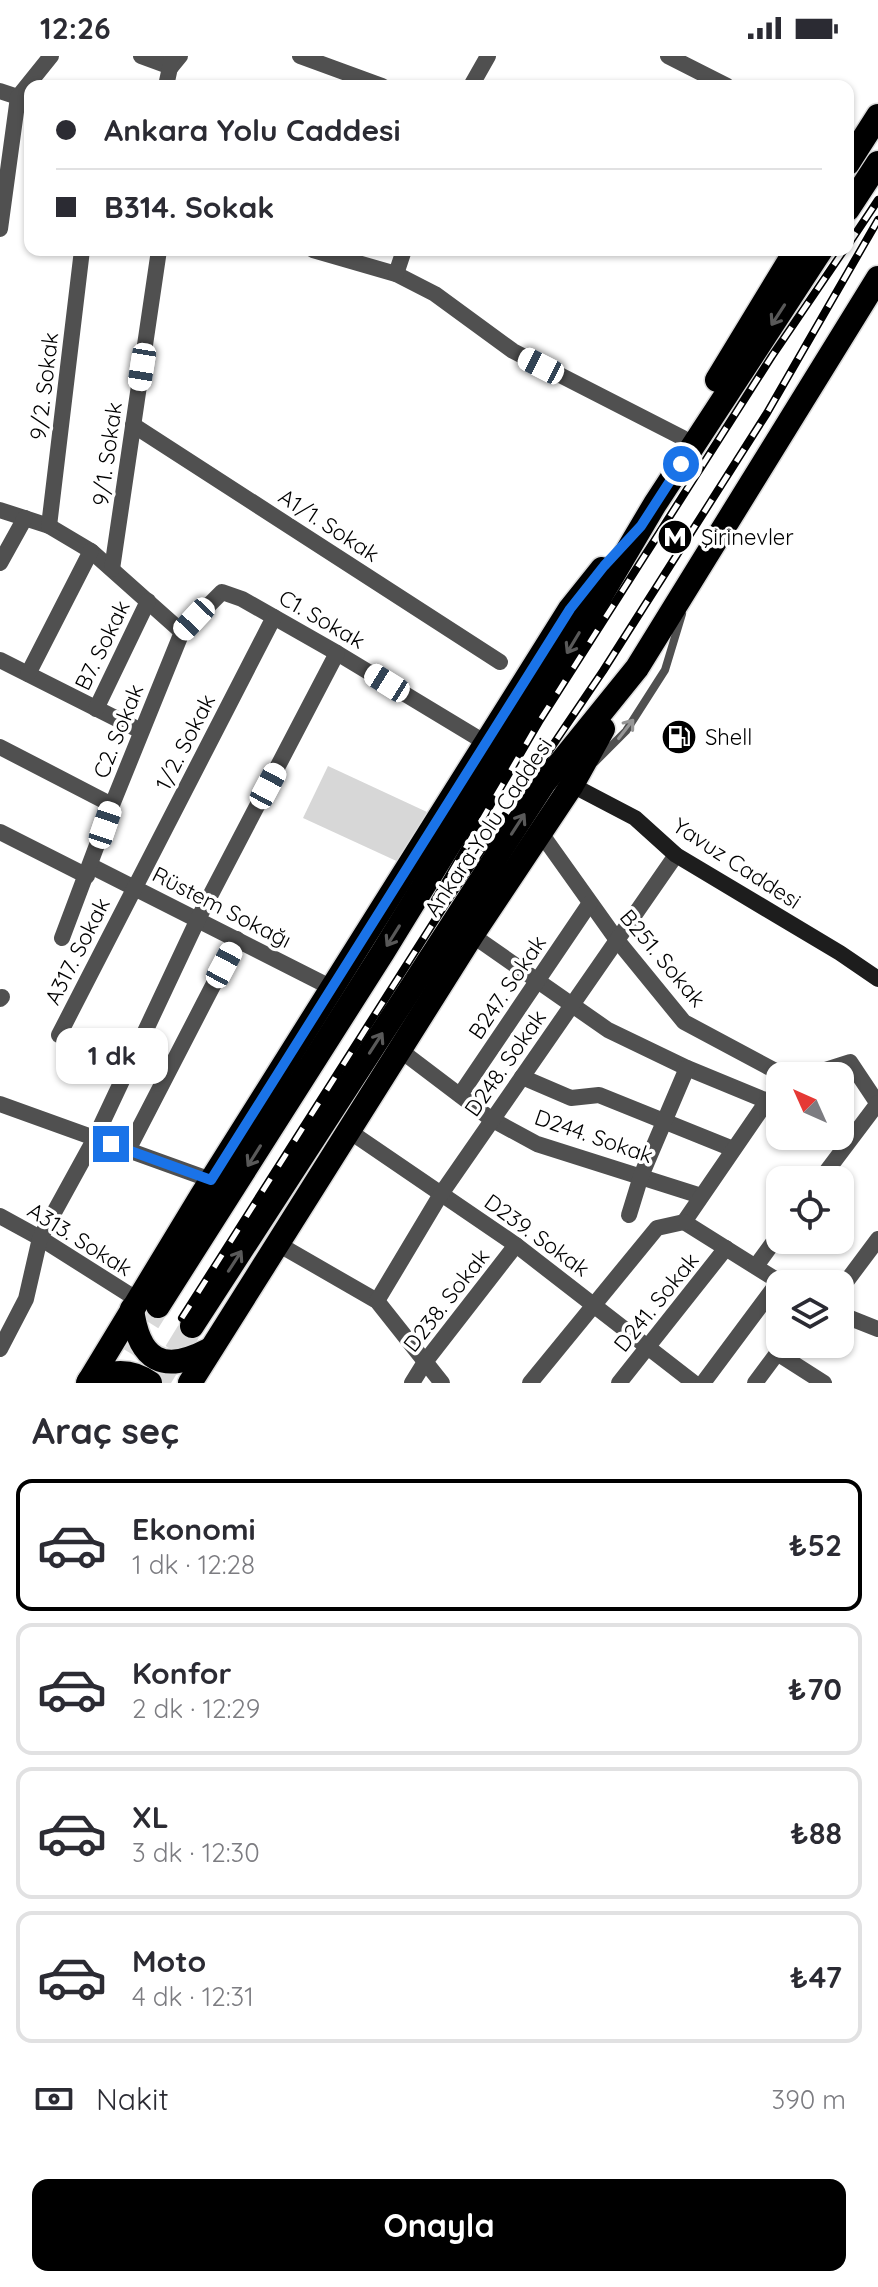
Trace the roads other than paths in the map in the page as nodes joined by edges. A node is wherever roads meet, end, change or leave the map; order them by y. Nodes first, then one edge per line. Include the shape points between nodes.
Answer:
1 (51, 56) edge
2 (141, 56) edge
3 (300, 56) edge
4 (668, 56) edge
5 (480, 59) edge
6 (175, 60) edge
7 (36, 80) edge
8 (168, 80) edge
9 (366, 80) edge
10 (473, 80) edge
11 (715, 80) edge
12 (0, 91) edge
13 (24, 99) edge
14 (878, 116) edge
15 (854, 149) edge
16 (878, 163) edge
17 (854, 200) edge
18 (0, 229) edge
19 (81, 256) edge
20 (158, 256) edge
21 (334, 256) edge
22 (402, 256) edge
23 (792, 256) edge
24 (817, 256) edge
25 (396, 274) junction
26 (878, 278) edge
27 (878, 302) edge
28 (133, 425) junction
29 (683, 438) junction
30 (759, 469) junction
31 (655, 504) junction
32 (0, 510) edge
33 (25, 518) junction
34 (49, 526) junction
35 (641, 526) junction
36 (91, 551) junction
37 (0, 563) edge
38 (112, 569) junction
39 (692, 579) junction
40 (148, 601) junction
41 (274, 617) junction
42 (182, 632) junction
43 (337, 653) junction
44 (0, 660) edge
45 (500, 662) dead end
46 (637, 668) junction
47 (28, 674) junction
48 (96, 709) junction
49 (141, 731) junction
50 (486, 743) junction
51 (0, 747) edge
52 (572, 785) junction
53 (112, 805) junction
54 (0, 832) edge
55 (540, 832) junction
56 (676, 855) junction
57 (89, 871) junction
58 (134, 887) junction
59 (590, 903) junction
60 (198, 919) junction
61 (472, 935) junction
62 (62, 938) dead end
63 (237, 939) junction
64 (617, 940) junction
65 (878, 979) edge
66 (538, 981) junction
67 (332, 988) junction
68 (572, 1005) junction
69 (400, 1050) junction
70 (129, 1063) junction
71 (766, 1066) edge
72 (687, 1068) junction
73 (854, 1068) edge
74 (522, 1077) junction
75 (766, 1094) edge
76 (460, 1095) junction
77 (878, 1103) edge
78 (0, 1104) edge
79 (766, 1105) edge
80 (491, 1119) junction
81 (664, 1122) junction
82 (349, 1131) junction
83 (95, 1138) junction
84 (733, 1149) junction
85 (128, 1150) junction
86 (831, 1166) edge
87 (641, 1176) junction
88 (211, 1180) junction
89 (441, 1194) junction
90 (701, 1196) junction
91 (629, 1215) dead end
92 (2, 1218) edge
93 (684, 1222) junction
94 (40, 1238) junction
95 (878, 1239) edge
96 (278, 1244) junction
97 (516, 1245) junction
98 (726, 1248) junction
99 (766, 1252) edge
100 (756, 1266) junction
101 (854, 1271) edge
102 (766, 1273) edge
103 (377, 1301) junction
104 (766, 1302) edge
105 (143, 1305) junction
106 (594, 1305) junction
107 (854, 1320) edge
108 (192, 1326) tunnel mouth
109 (878, 1329) edge
110 (648, 1348) junction
111 (0, 1349) edge
112 (209, 1350) junction
113 (774, 1358) edge
114 (792, 1358) edge
115 (425, 1362) junction
116 (88, 1382) edge
117 (150, 1383) edge
118 (190, 1383) edge
119 (412, 1383) edge
120 (442, 1383) edge
121 (530, 1383) edge
122 (619, 1383) edge
123 (694, 1383) edge
124 (703, 1383) edge
125 (755, 1383) edge
126 (824, 1383) edge

1 - 7 street
2 - 6 street
3 - 9 street
4 - 11 street
5 - 10 street
6 - 8 street
12 - 13 street
13 - 18 street
14 - 15 highway
16 - 17 highway
19 - 34 street, 9/2. Sokak
20 - 28 street, 9/1. Sokak
21 - 25 street
22 - 25 street
23 - 29 highway
24 -> 31 highway, Ankara Yolu Caddesi
25 - 29 street via 435,294 513,351
26 - 30 highway, Ankara Yolu Caddesi
27 - 30 highway via 797,428
28 - 38 street, 9/1. Sokak
28 - 45 street, A1/1. Sokak
29 - 31 highway
30 - 39 highway, Ankara Yolu Caddesi
31 - 35 highway, Ankara Yolu Caddesi
32 - 33 street
33 - 34 street
33 - 37 street
34 - 36 street
35 - 50 highway via 570,609
35 -> 105 highway, Ankara Yolu Caddesi via 383,952
36 - 38 street
36 - 47 street
38 - 40 street
39 - 46 highway, Ankara Yolu Caddesi
52 -> 39 lane via 626,731 665,670
40 - 42 street
40 - 48 street, B7. Sokak
41 - 42 street, C1. Sokak via 222,592
41 - 43 street, C1. Sokak
41 - 58 street, 1/2. Sokak
42 - 49 street, C2. Sokak
43 - 50 street, C1. Sokak
43 - 60 street
44 - 47 street
46 - 52 highway
108 -> 46 highway, Ankara Yolu Caddesi via 544,783
47 - 48 street
48 - 49 street
49 - 53 street, C2. Sokak
50 - 67 highway
51 - 53 street
52 - 55 highway
52 - 56 main road, Yavuz Caddesi via 635,818
53 - 57 street, C2. Sokak
54 - 57 street, Rüstem Sokağı
55 - 59 street, B251. Sokak
55 - 61 highway
56 - 64 street, D248. Sokak
56 - 65 main road, Yavuz Caddesi
57 - 58 street, Rüstem Sokağı
57 - 62 street, C2. Sokak
58 - 60 street, Rüstem Sokağı
58 - 70 street, A317. Sokak via 59,1035
59 - 64 street, B251. Sokak
59 - 66 street, B247. Sokak
60 - 63 street, Rüstem Sokağı
60 - 70 street
61 - 66 street
61 - 69 highway
63 - 67 street, Rüstem Sokağı
63 - 85 street
64 - 68 street, D248. Sokak
64 - 71 street, B251. Sokak via 684,1022
66 - 68 street
66 - 76 street, B247. Sokak
67 - 88 highway
68 - 72 street via 608,1030
68 - 74 street, D248. Sokak
69 - 76 street, D244. Sokak
69 - 82 highway
70 - 83 street
72 - 75 street
72 - 81 street
73 - 77 street
74 - 80 street, D248. Sokak
74 - 81 street via 571,1098 599,1095
76 - 80 street, D244. Sokak
77 - 86 street
78 - 83 street
79 - 84 street
80 - 87 street, D244. Sokak via 537,1144
80 - 89 street, D248. Sokak
81 - 84 street
81 - 87 street
82 - 89 street, D239. Sokak
82 - 96 highway
83 - 85 street
83 - 94 street
84 - 90 street
85 - 88 street
87 - 90 street, D244. Sokak
87 - 91 street
88 - 105 highway
89 - 97 street, D239. Sokak
89 - 103 street, D248. Sokak
90 - 93 street
92 - 94 street, A313. Sokak
93 - 98 street
93 - 106 street via 657,1228
94 - 105 street, A313. Sokak
94 - 111 street via 26,1299
95 - 101 street
96 - 103 street
96 - 112 highway
97 - 106 street, D239. Sokak
97 - 115 street, D238. Sokak
98 - 100 street
98 - 110 street, D241. Sokak
99 - 100 street
100 - 102 street
103 - 115 street
104 - 124 street
105 - 112 highway via 135,1329 155,1358 182,1361
105 - 116 highway
106 - 110 street, D239. Sokak
106 - 121 street
107 - 109 street
110 - 122 street, D241. Sokak
110 - 123 street, D239. Sokak
112 - 118 highway
113 - 125 street
114 - 126 street
115 - 119 street, D238. Sokak
115 - 120 street
116 - 117 highway via 124,1373

